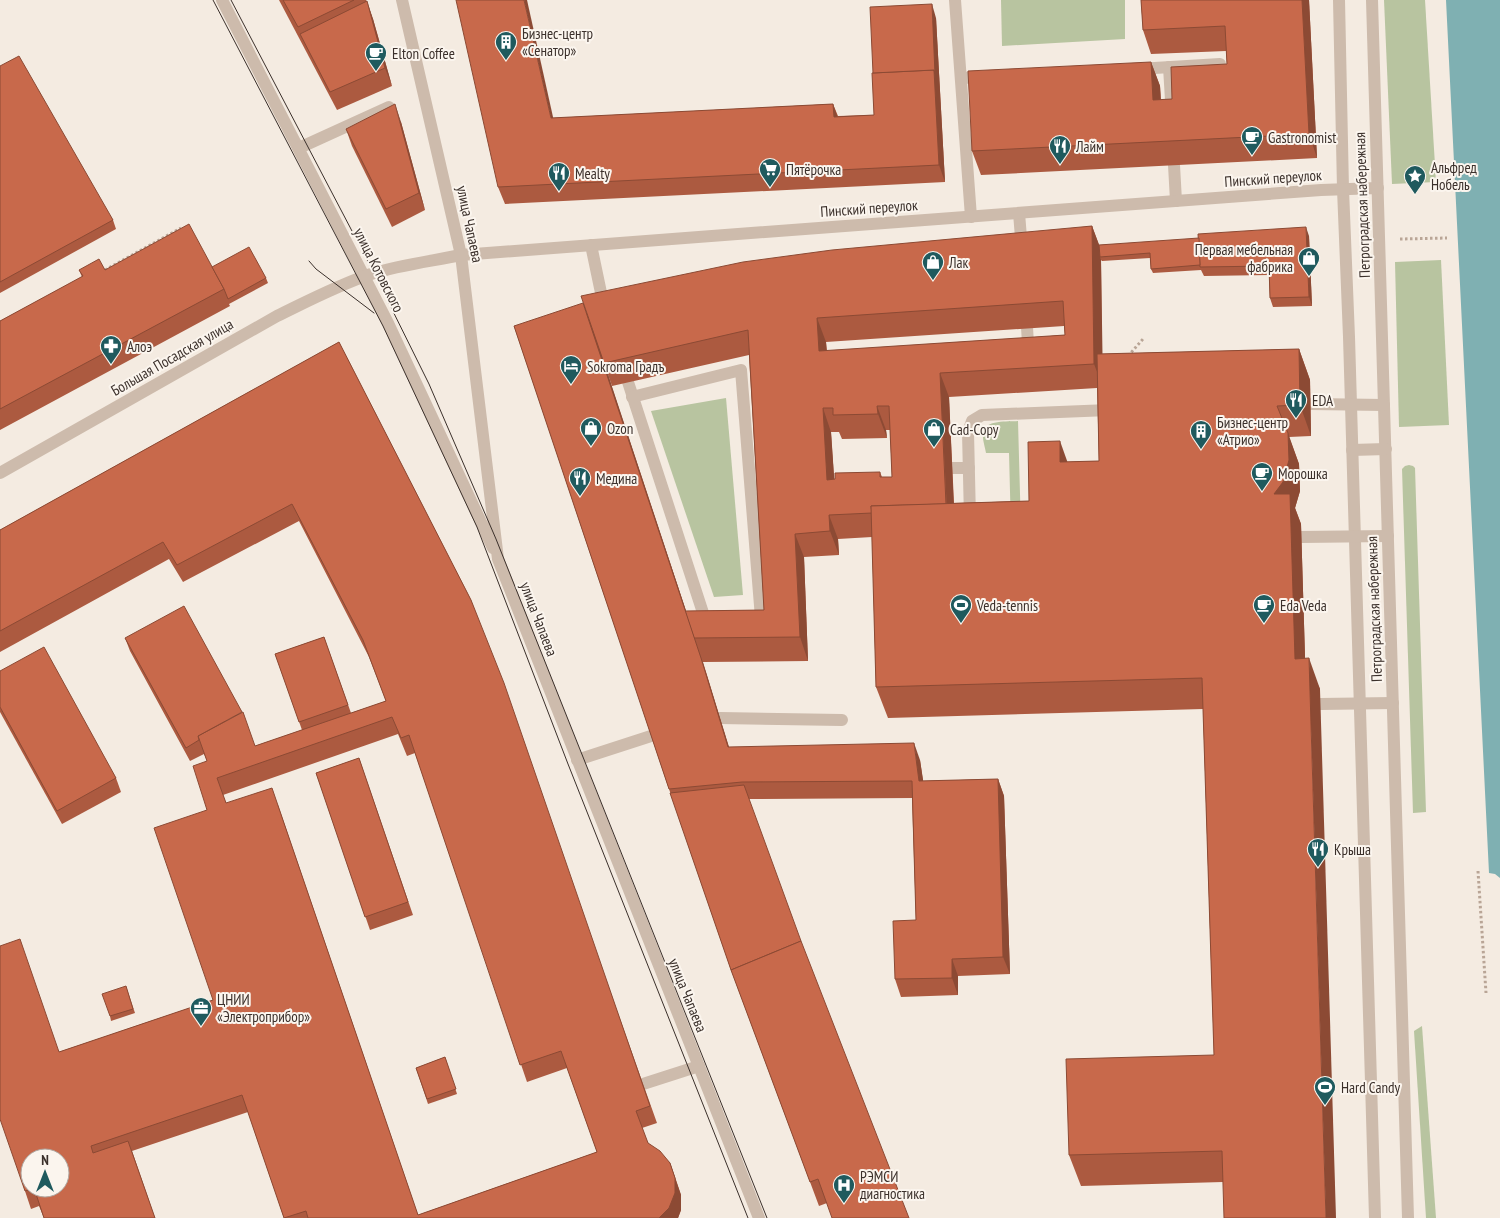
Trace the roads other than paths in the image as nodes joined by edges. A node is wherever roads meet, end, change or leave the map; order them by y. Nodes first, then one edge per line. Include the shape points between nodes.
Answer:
1 (222, 0) edge
2 (402, 0) edge
3 (954, 0) edge
4 (1339, 0) edge
5 (1372, 0) edge
6 (1220, 64) edge
7 (1169, 67) junction
8 (1130, 69) edge
9 (1000, 76) edge
10 (961, 78) junction
11 (389, 108) edge
12 (1172, 124) edge
13 (299, 148) junction
14 (1174, 165) edge
15 (1378, 188) junction
16 (1343, 189) junction
17 (1176, 201) junction
18 (1019, 213) junction
19 (971, 216) junction
20 (591, 246) junction
21 (461, 255) junction
22 (1022, 257) edge
23 (365, 276) junction
24 (606, 316) edge
25 (1028, 327) edge
26 (1009, 346) edge
27 (628, 382) edge
28 (632, 397) junction
29 (1311, 404) dead end
30 (1384, 405) junction
31 (1351, 406) junction
32 (1109, 410) edge
33 (1386, 449) junction
34 (1352, 450) junction
35 (952, 468) dead end
36 (969, 468) junction
37 (0, 473) edge
38 (970, 526) edge
39 (1355, 536) junction
40 (1388, 536) junction
41 (1301, 537) dead end
42 (498, 559) junction
43 (742, 618) edge
44 (724, 619) edge
45 (1393, 703) junction
46 (1320, 704) dead end
47 (1360, 704) junction
48 (720, 718) edge
49 (842, 720) dead end
50 (651, 736) edge
51 (577, 760) junction
52 (699, 1066) junction
53 (643, 1084) edge
54 (759, 1218) edge
55 (1375, 1218) edge
56 (1408, 1218) edge

1 - 13 street, улица Котовского
2 - 21 street, улица Чапаева
3 - 10 street
4 - 16 street, Петроградская набережная
5 - 15 street, Петроградская набережная
6 - 7 street
7 - 8 street
7 - 12 street
9 - 10 street
10 - 19 street
11 - 13 street
13 - 23 street, улица Котовского
14 - 17 street
15 - 16 street, Пинский переулок
15 - 30 street, Петроградская набережная
16 - 17 street, Пинский переулок
16 - 31 street, Петроградская набережная
17 - 18 street, Пинский переулок
18 - 19 street, Пинский переулок
18 - 22 street
19 - 20 street, Пинский переулок
20 - 21 street, Пинский переулок
20 - 24 street
21 - 23 street, Пинский переулок
21 - 42 street, улица Чапаева
23 - 37 street, Большая Посадская улица via 277,316
23 - 42 street, улица Котовского
25 - 26 street via 1028,344
27 - 28 street
28 - 43 street via 745,369 761,618
28 - 44 street via 705,619
29 - 31 street
30 - 31 street
30 - 33 street, Петроградская набережная
31 - 34 street, Петроградская набережная
32 - 36 street via 982,415 972,421 968,432
33 - 34 street
33 - 40 street, Петроградская набережная
34 - 39 street, Петроградская набережная
35 - 36 street
36 - 38 street
39 - 40 street
39 - 41 street
39 - 47 street, Петроградская набережная
40 - 45 street, Петроградская набережная
42 - 51 street, улица Чапаева
45 - 47 street
45 - 56 street, Петроградская набережная
46 - 47 street
47 - 55 street, Петроградская набережная
48 - 49 street
50 - 51 street
51 - 52 street, улица Чапаева
52 - 53 street
52 - 54 street, улица Чапаева

